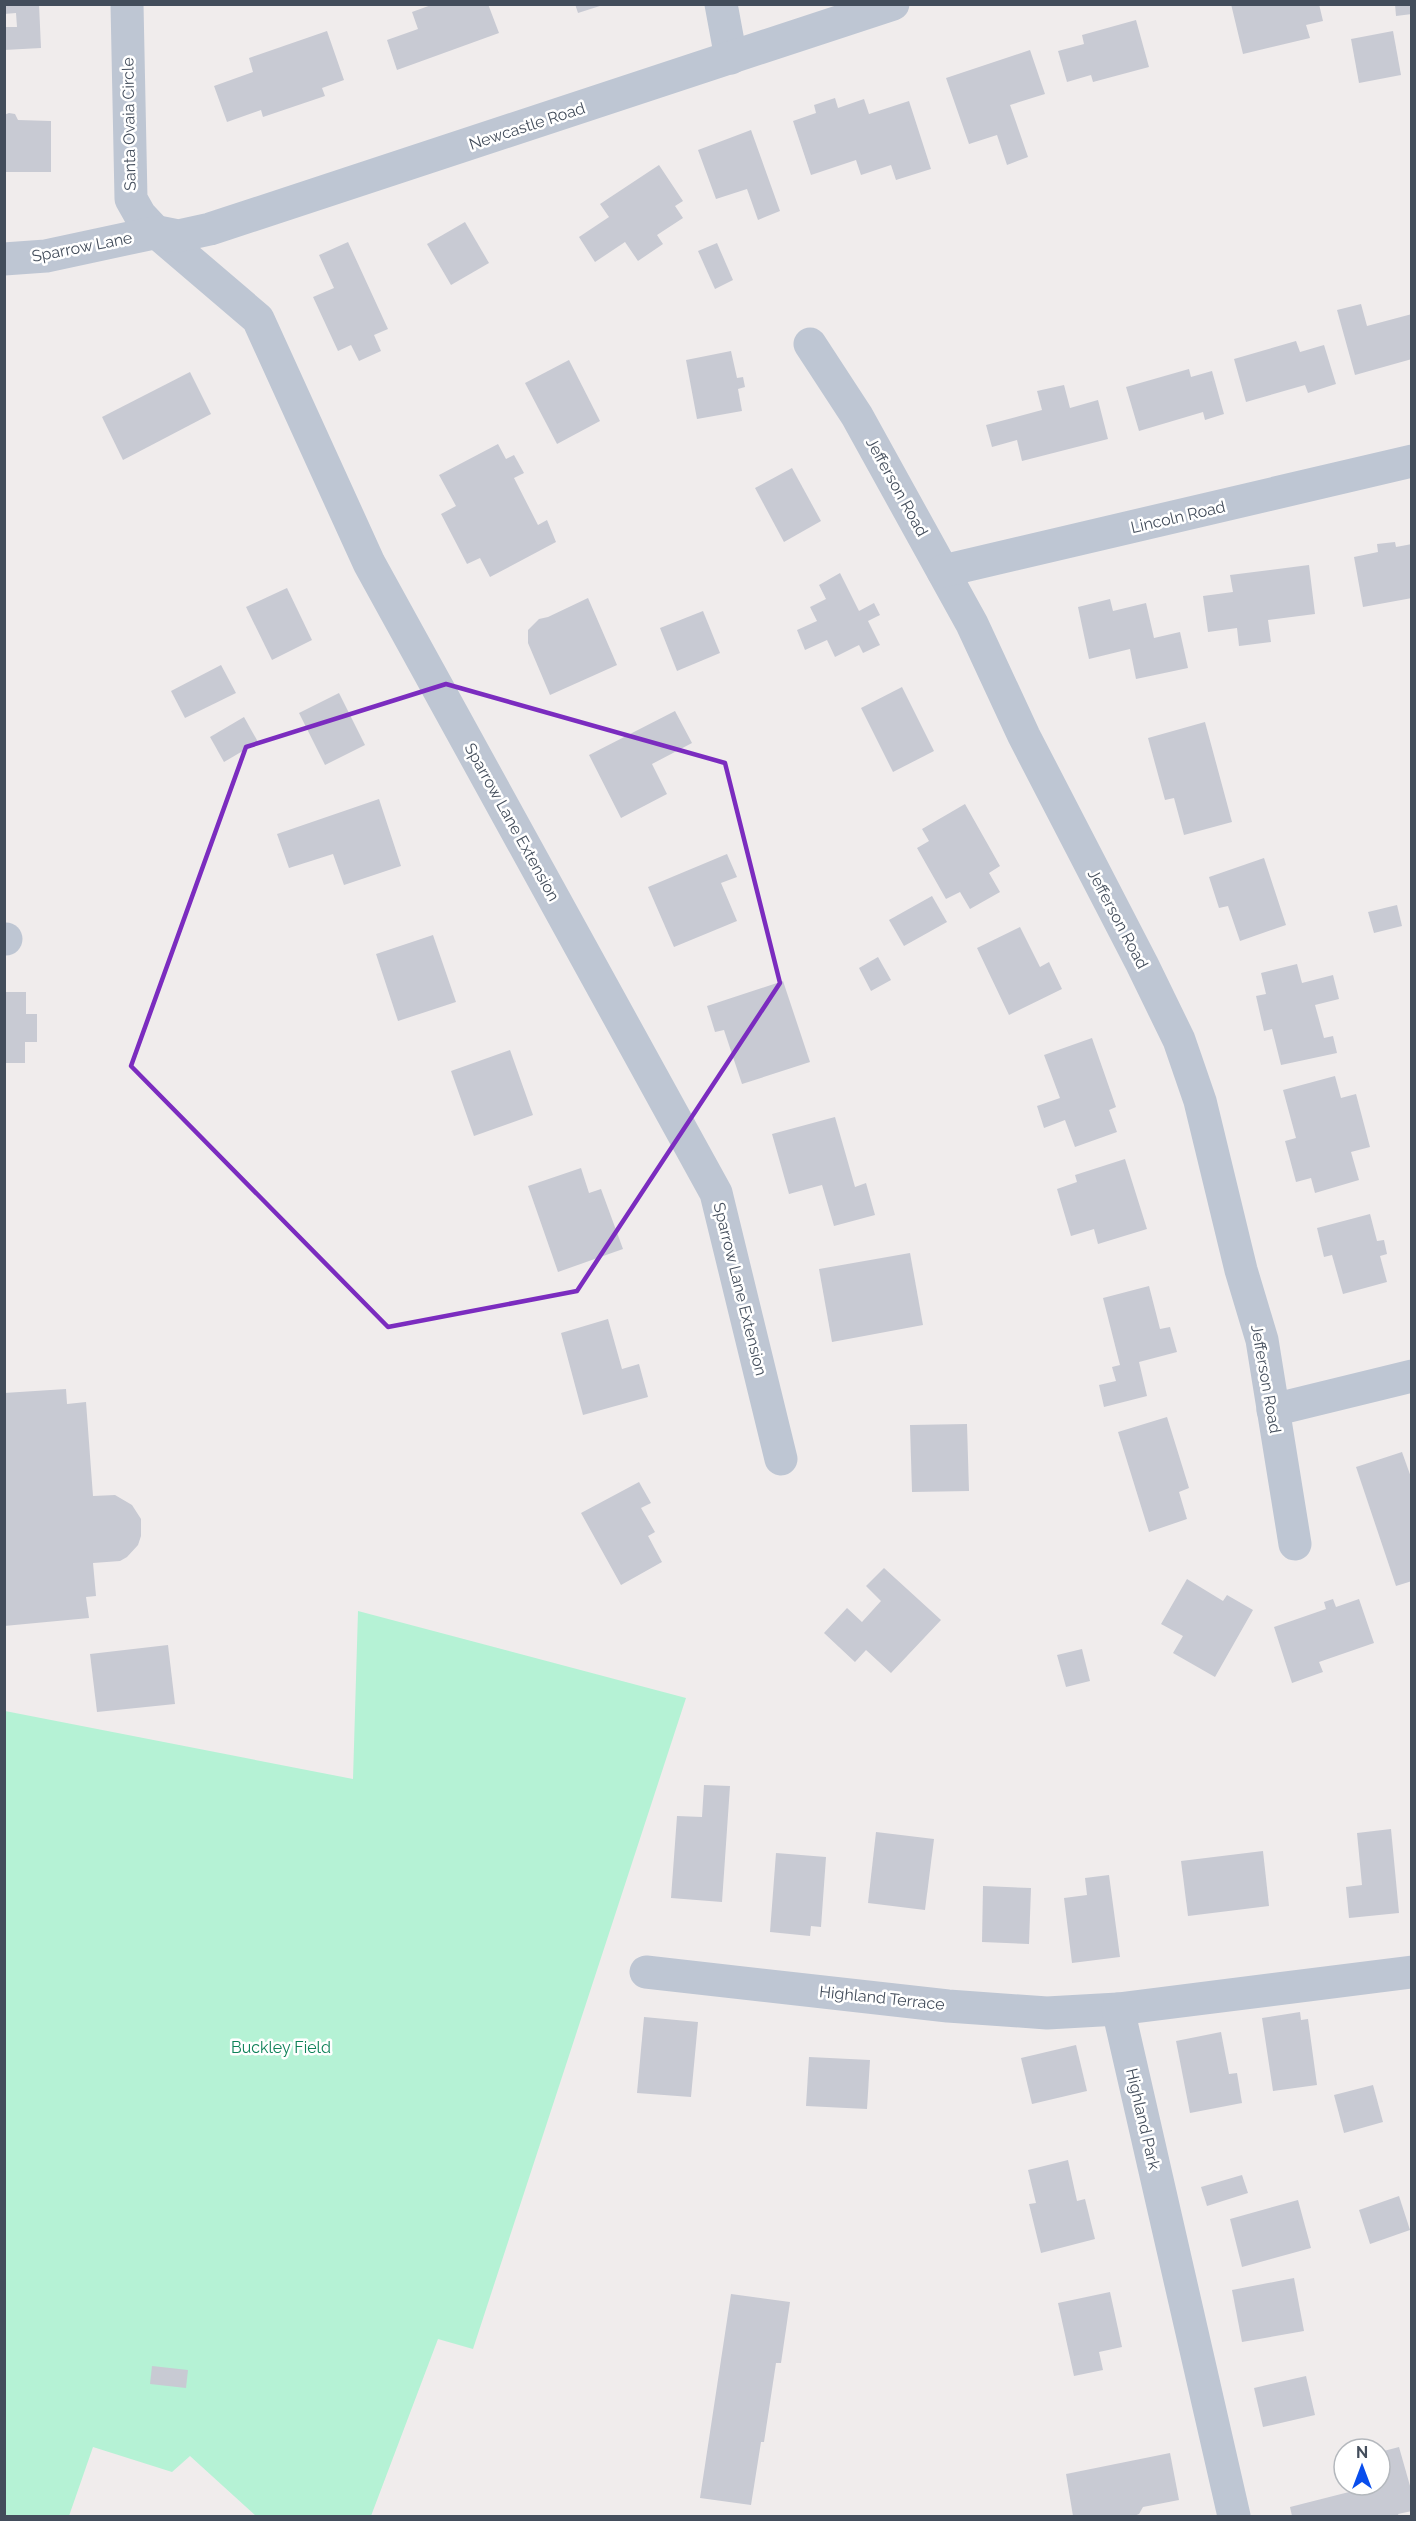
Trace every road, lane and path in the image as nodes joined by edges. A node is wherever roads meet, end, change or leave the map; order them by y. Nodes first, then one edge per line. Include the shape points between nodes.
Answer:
1 (127, 4) edge
2 (721, 4) edge
3 (893, 4) edge
4 (731, 58) junction
5 (158, 232) junction
6 (4, 259) edge
7 (810, 344) dead end
8 (1412, 461) edge
9 (944, 571) junction
10 (1412, 1376) edge
11 (1273, 1410) junction
12 (781, 1459) dead end
13 (1295, 1544) dead end
14 (646, 1972) dead end
15 (1412, 1972) edge
16 (1118, 2009) junction
17 (1234, 2517) edge

1 - 5 street, Santa Ovaia Circle via 131,199 140,216
2 - 4 street
3 - 4 street, Newcastle Road
4 - 5 street, Newcastle Road via 210,229 178,236
5 - 6 street, Sparrow Lane via 46,256
5 - 12 street, Sparrow Lane Extension via 258,319 369,563 716,1193
7 - 9 street, Jefferson Road via 857,416
8 - 9 street, Lincoln Road
9 - 11 street, Jefferson Road via 1179,1040 1200,1101 1262,1340
10 - 11 street
11 - 13 street, Jefferson Road
14 - 16 street, Highland Terrace via 959,2007 1047,2013
15 - 16 street
16 - 17 street, Highland Park

